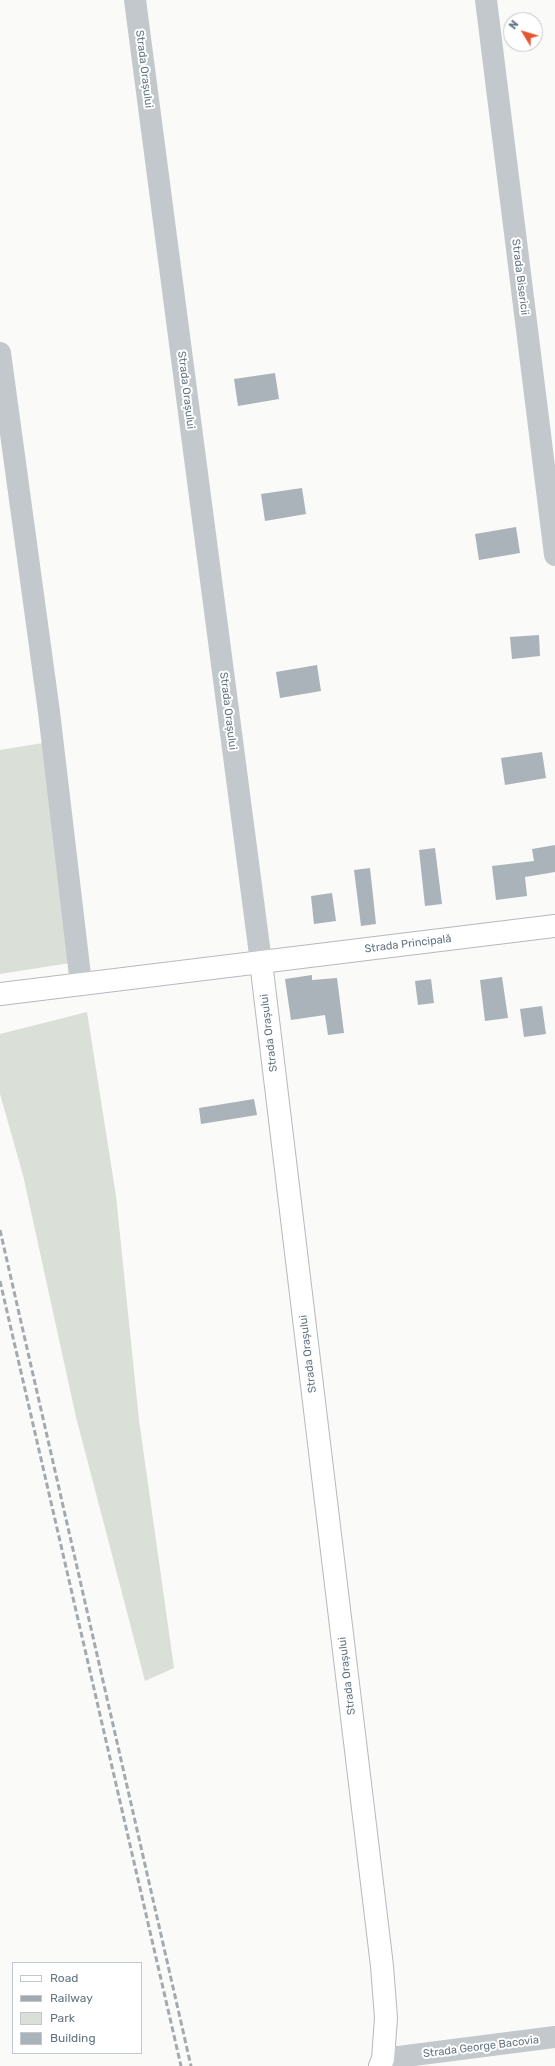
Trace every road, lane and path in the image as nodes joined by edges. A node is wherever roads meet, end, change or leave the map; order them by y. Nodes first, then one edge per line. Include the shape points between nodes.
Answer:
1 (135, 0) edge
2 (486, 0) edge
3 (0, 354) edge
4 (555, 555) edge
5 (555, 926) edge
6 (261, 962) junction
7 (81, 984) junction
8 (0, 994) edge
9 (555, 2037) edge
10 (381, 2063) edge

1 - 6 street, Strada Orașului
2 - 4 street, Strada Bisericii
3 - 7 street via 48,704
5 - 6 main road, Strada Principală
6 - 7 main road, Strada Principală
6 - 10 main road, Strada Orașului via 382,1966 386,2018
7 - 8 main road, Strada Principală
9 - 10 street, Strada George Bacovia

